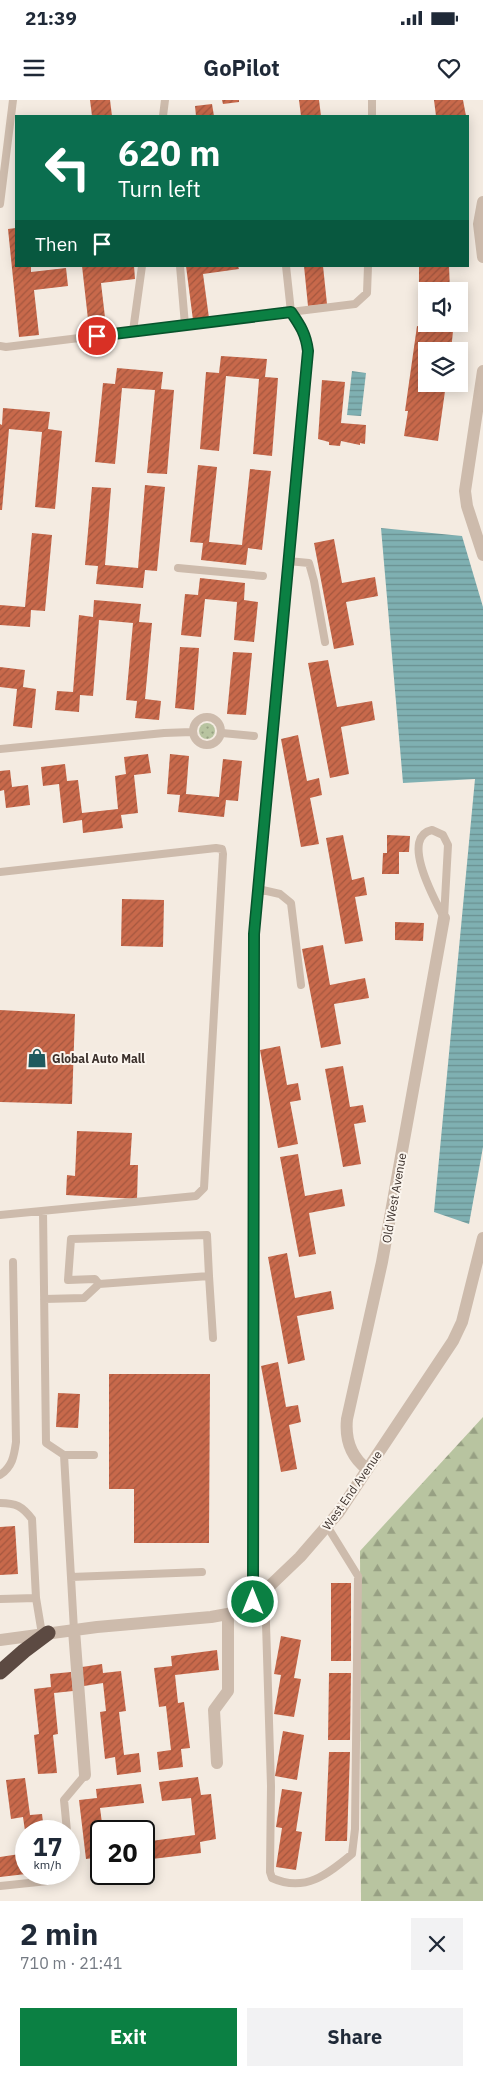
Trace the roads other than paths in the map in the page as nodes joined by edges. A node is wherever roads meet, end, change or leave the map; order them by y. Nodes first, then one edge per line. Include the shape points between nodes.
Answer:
1 (13, 100) edge
2 (165, 100) edge
3 (372, 100) edge
4 (165, 115) edge
5 (372, 115) edge
6 (483, 202) edge
7 (0, 204) edge
8 (483, 257) edge
9 (142, 267) edge
10 (180, 267) edge
11 (286, 267) edge
12 (368, 267) edge
13 (291, 312) junction
14 (185, 325) junction
15 (133, 331) junction
16 (0, 346) edge
17 (483, 371) edge
18 (483, 555) edge
19 (288, 561) junction
20 (178, 568) dead end
21 (263, 576) dead end
22 (325, 642) dead end
23 (192, 732) junction
24 (222, 733) junction
25 (254, 736) dead end
26 (0, 749) edge
27 (0, 872) edge
28 (258, 889) junction
29 (444, 918) junction
30 (301, 985) dead end
31 (43, 1211) junction
32 (0, 1215) edge
33 (483, 1238) edge
34 (13, 1262) dead end
35 (209, 1276) junction
36 (99, 1284) junction
37 (44, 1300) junction
38 (213, 1338) dead end
39 (64, 1455) junction
40 (94, 1455) dead end
41 (368, 1469) junction
42 (0, 1475) edge
43 (0, 1503) edge
44 (327, 1526) junction
45 (202, 1572) dead end
46 (71, 1577) junction
47 (265, 1591) junction
48 (36, 1598) junction
49 (0, 1599) edge
50 (253, 1602) junction
51 (228, 1614) junction
52 (74, 1630) junction
53 (45, 1634) junction
54 (0, 1640) edge
55 (0, 1672) edge
56 (217, 1763) dead end
57 (85, 1775) joint
58 (66, 1820) edge
59 (15, 1884) edge
60 (0, 1886) edge

1 - 7 lane
2 - 4 lane
3 - 5 lane
6 - 8 street via 479,224
9 - 15 lane
10 - 14 lane
11 - 13 lane
12 - 13 lane via 367,293 359,302
13 - 14 lane
13 - 19 lane via 303,330 308,351
14 - 15 lane
15 - 16 lane
17 - 18 street via 465,491
19 - 22 lane via 309,563
19 - 28 lane
20 - 21 lane
23 - 24 lane via 203,745 211,745
23 - 24 lane via 194,723 207,717 221,725
23 - 26 lane
24 - 25 lane
27 - 31 lane via 216,848 222,849 223,854 204,1188 196,1196
28 - 30 lane via 280,894 291,903
28 - 50 lane via 254,934
29 - 29 lane via 448,845 443,835 432,830 422,836 419,857
29 - 41 street, Old West Avenue via 382,1262 347,1419 349,1445 358,1462
31 - 32 lane
31 - 37 lane
33 - 41 street, West End Avenue via 462,1322 453,1342
34 - 42 lane via 16,1442 14,1457
35 - 36 lane
35 - 36 lane via 208,1235 71,1239 68,1280 95,1279
35 - 38 lane
36 - 37 lane via 84,1298
37 - 39 lane via 46,1443
39 - 40 lane
39 - 46 lane
41 - 44 street, West End Avenue
43 - 48 lane via 15,1503 32,1519
44 - 47 street, West End Avenue
44 - 47 lane via 358,1576 355,1829 352,1854 318,1880 290,1884 272,1878 270,1872 271,1786
45 - 46 lane
46 - 52 lane
47 - 50 street, West End Avenue
48 - 49 lane
48 - 53 lane
50 - 51 street, West End Avenue
51 - 52 street, West End Avenue
51 - 56 street via 228,1691 214,1710
52 - 53 street, West End Avenue
52 - 57 street
53 - 54 street, West End Avenue
53 - 55 highway
57 - 58 lane via 64,1800
59 - 60 lane

